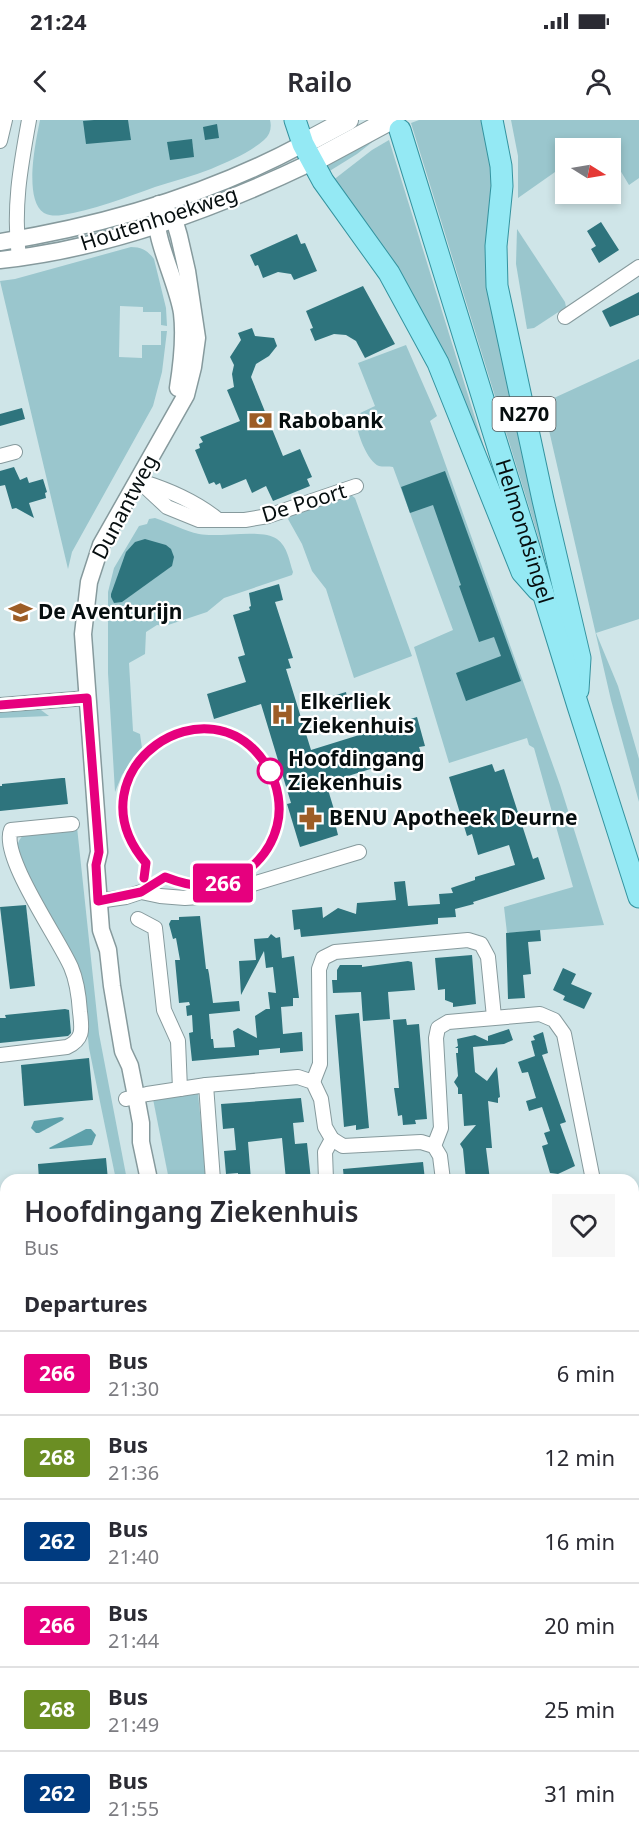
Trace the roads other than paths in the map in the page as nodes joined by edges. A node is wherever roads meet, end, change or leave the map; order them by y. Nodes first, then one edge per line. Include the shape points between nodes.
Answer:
1 (5, 120) edge
2 (29, 120) edge
3 (295, 120) edge
4 (348, 120) edge
5 (492, 120) edge
6 (392, 124) edge
7 (0, 141) edge
8 (308, 153) junction
9 (159, 204) junction
10 (174, 219) junction
11 (155, 224) junction
12 (17, 239) junction
13 (0, 242) edge
14 (20, 258) junction
15 (0, 260) edge
16 (639, 267) edge
17 (565, 317) dead end
18 (173, 418) junction
19 (15, 452) dead end
20 (0, 456) edge
21 (139, 481) junction
22 (356, 486) dead end
23 (544, 597) junction
24 (87, 698) junction
25 (0, 705) edge
26 (578, 706) junction
27 (72, 824) dead end
28 (359, 852) dead end
29 (639, 897) edge
30 (103, 901) junction
31 (138, 919) dead end
32 (494, 1017) junction
33 (0, 1055) edge
34 (313, 1082) junction
35 (206, 1085) junction
36 (180, 1089) junction
37 (131, 1098) junction
38 (332, 1139) junction
39 (434, 1146) junction
40 (148, 1174) edge
41 (213, 1174) edge
42 (326, 1174) edge
43 (442, 1174) edge
44 (592, 1174) edge

1 - 7 street
2 - 12 street via 18,182
3 - 8 main road, N270
4 - 8 main road
5 - 26 main road, N270 via 502,186 497,286 580,658
6 - 8 main road
6 - 23 main road, Helmondsingel / N270
8 - 9 street, Houtenhoekweg
8 - 10 street, Houtenhoekweg via 228,199
8 - 23 main road, N270 via 412,311 438,363 522,572
9 - 10 street
9 - 11 street, Dunantweg
9 - 12 street, Houtenhoekweg via 54,233
10 - 11 street, Houtenhoekweg
10 - 18 street, Dunantweg via 197,338 186,395
11 - 14 street, Houtenhoekweg
11 - 18 street, Dunantweg via 182,312 182,366
12 - 13 street, Houtenhoekweg
12 - 14 street
14 - 15 street, Houtenhoekweg
16 - 17 street
18 - 21 street, Dunantweg
19 - 20 street
21 - 22 street, De Poort via 174,493 216,518 238,520 268,516
21 - 24 street, Dunantweg via 101,545 89,582 83,634
23 - 26 main road, Helmondsingel / N270
24 - 25 street
24 - 30 street, Dunantweg via 99,852 96,865
26 - 29 main road, Helmondsingel / N270
27 - 33 street via 11,830 8,837 14,862 72,968 78,991 79,1038 66,1047
28 - 30 street via 213,896 141,892
30 - 37 street, Dunantweg via 110,929 108,950 123,1051 120,1068
31 - 36 street via 155,928 164,1010 178,1041
32 - 34 street via 488,957 481,944 468,940 335,952 323,958 319,969 321,1064
32 - 39 street via 448,1022 438,1028 441,1128
32 - 44 street via 540,1014 554,1020 564,1034
34 - 35 street via 298,1077
34 - 38 street
35 - 36 street
35 - 41 street
36 - 37 street
37 - 40 street, Dunantweg via 132,1125 141,1142
38 - 39 street via 343,1146 421,1142
38 - 42 street via 325,1152
39 - 43 street

